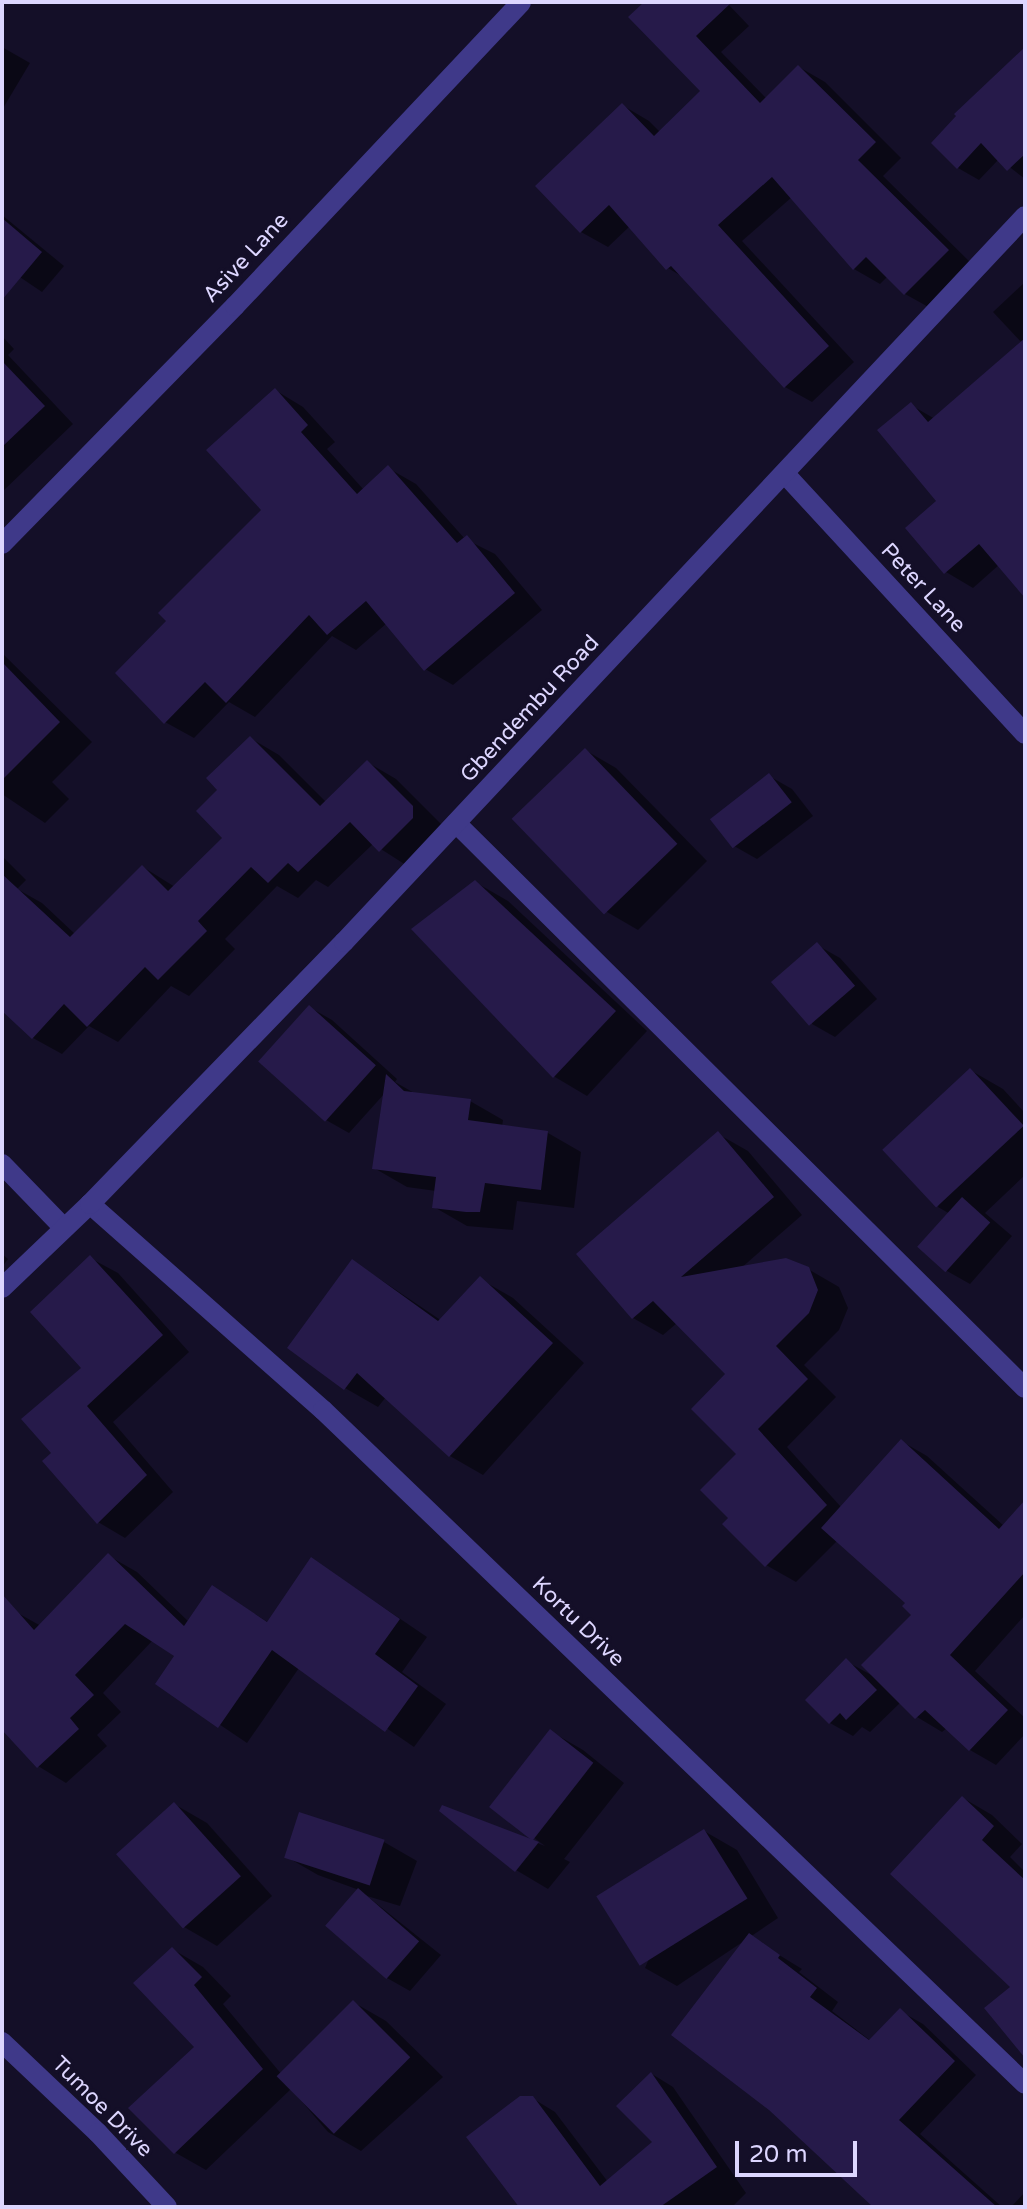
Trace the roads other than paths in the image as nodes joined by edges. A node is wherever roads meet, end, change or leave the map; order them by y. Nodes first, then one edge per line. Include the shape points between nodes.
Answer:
1 (521, 2) edge
2 (1025, 216) edge
3 (786, 475) junction
4 (2, 544) edge
5 (1025, 734) edge
6 (456, 823) junction
7 (2, 1164) edge
8 (90, 1204) junction
9 (63, 1227) junction
10 (2, 1288) edge
11 (1025, 1388) edge
12 (2, 2042) edge
13 (1025, 2084) edge
14 (167, 2207) edge

1 - 4 street, Asive Lane
2 - 3 street, Gbendembu Road
3 - 5 street, Peter Lane
3 - 6 street, Gbendembu Road
6 - 8 street, Gbendembu Road
6 - 11 street
7 - 9 street
8 - 9 street, Gbendembu Road
8 - 13 street, Kortu Drive via 323,1410
9 - 10 street, Gbendembu Road
12 - 14 street, Tumoe Drive

